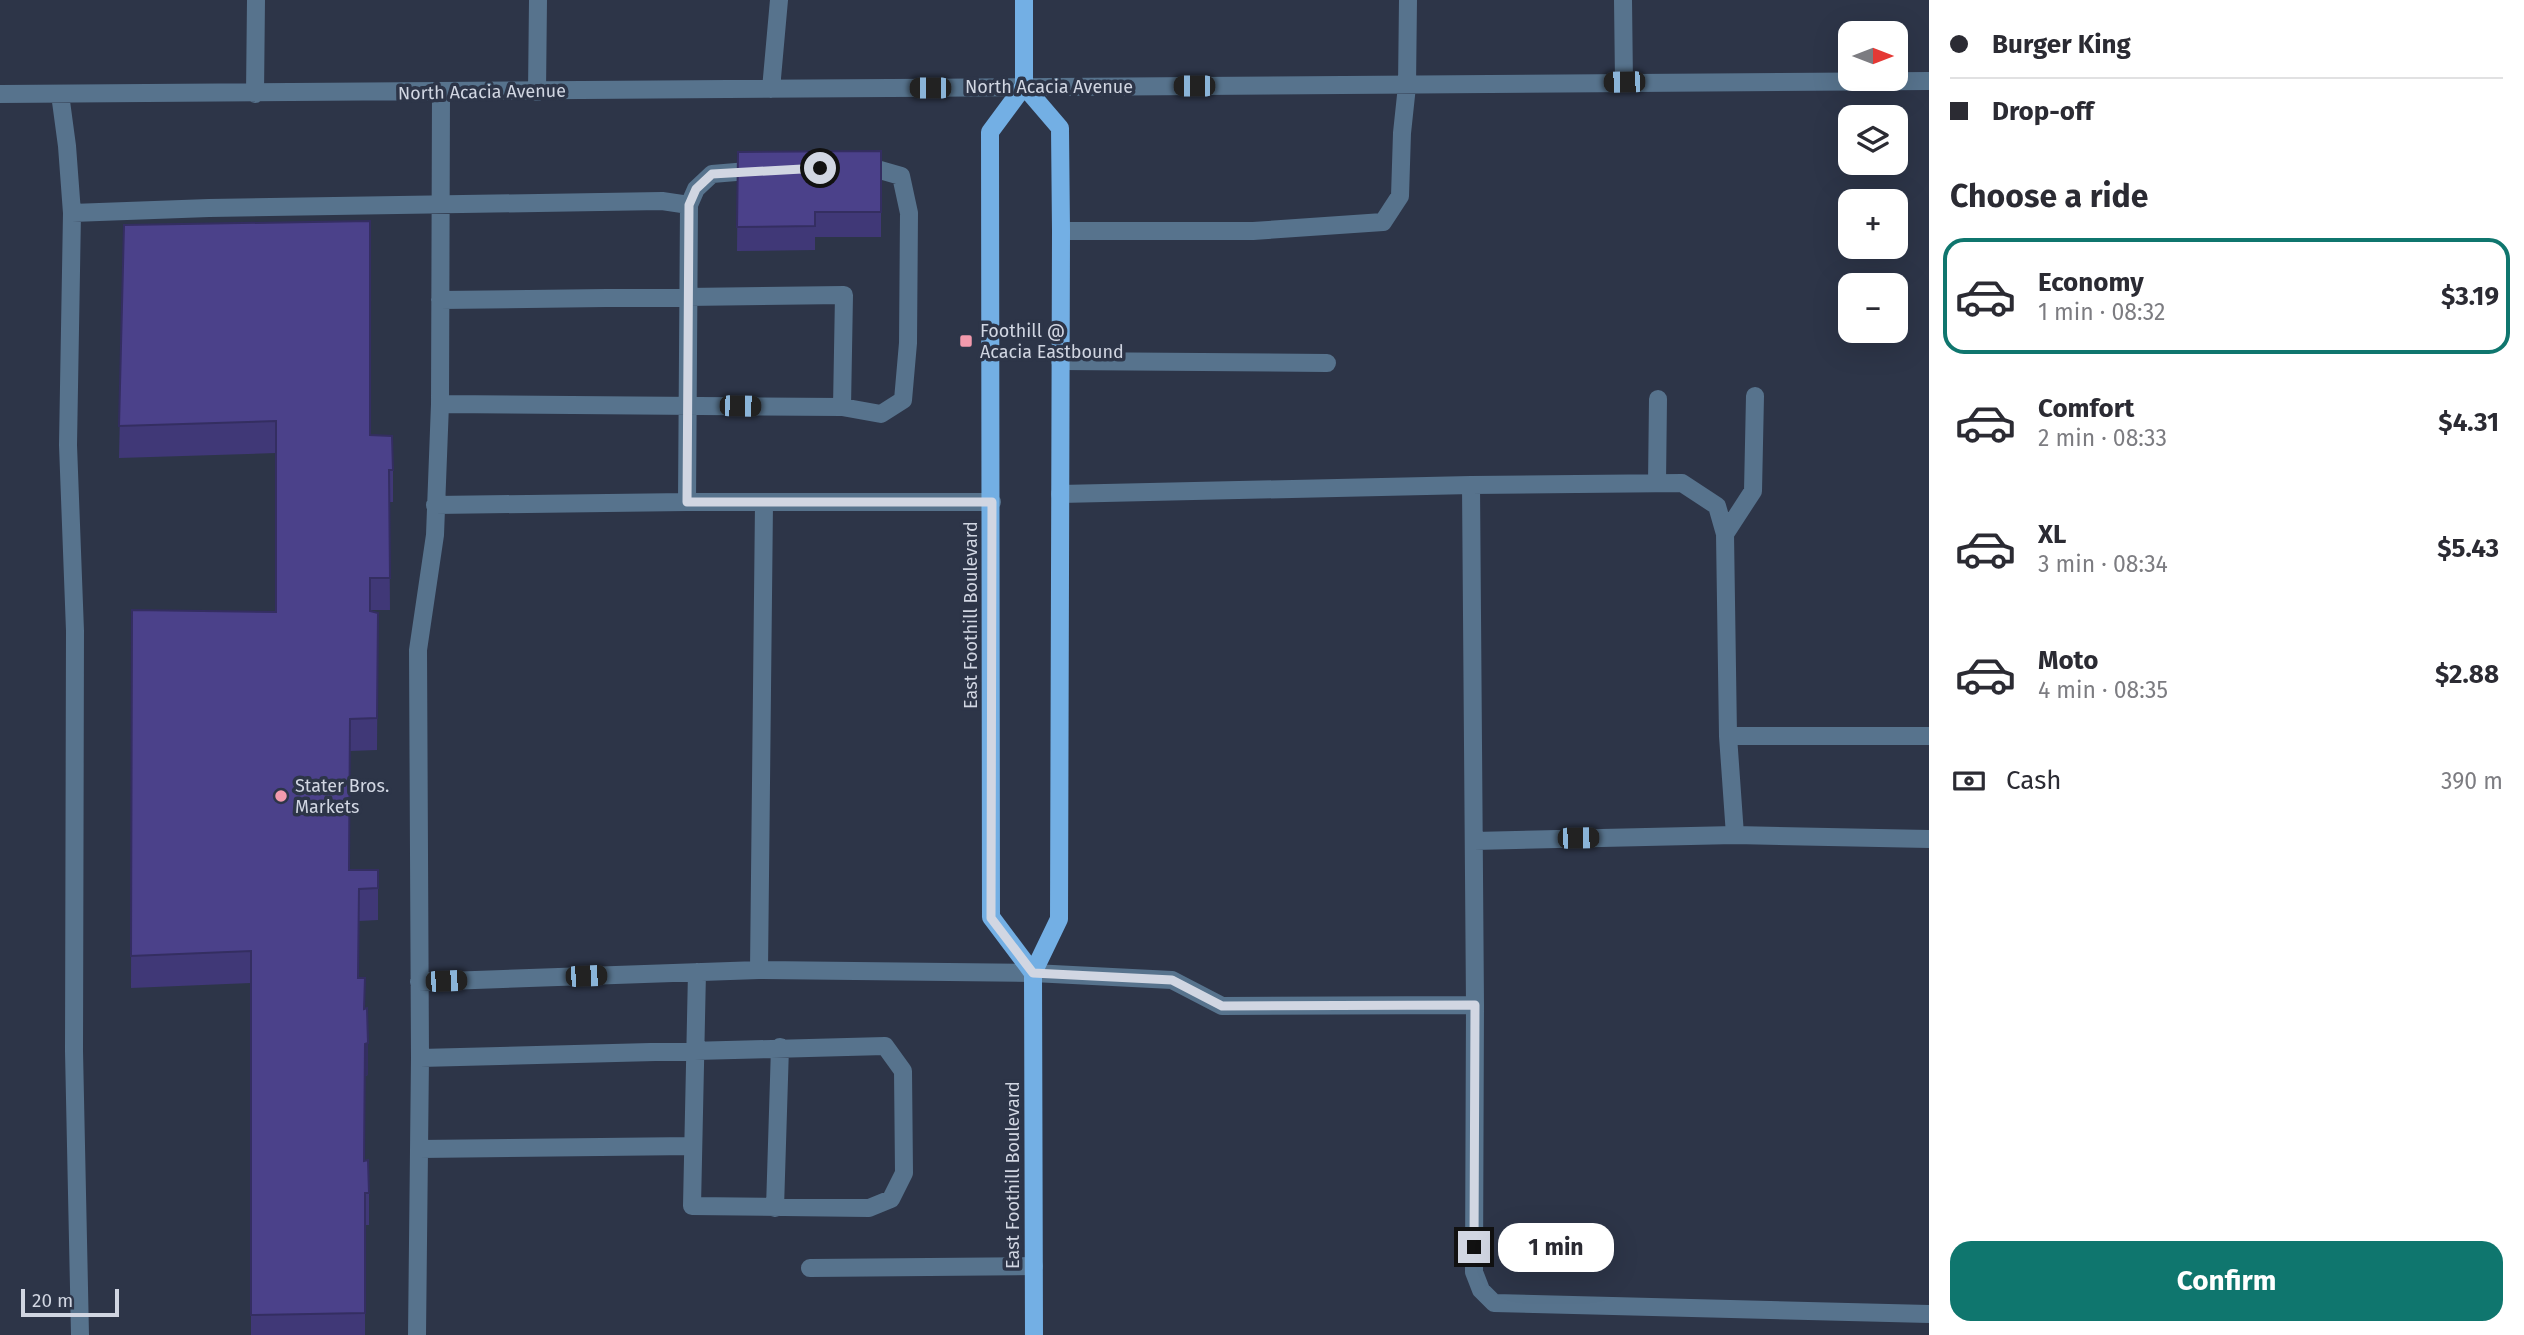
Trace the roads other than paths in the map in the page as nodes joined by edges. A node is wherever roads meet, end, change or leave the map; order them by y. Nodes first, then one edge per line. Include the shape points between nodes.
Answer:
1 (256, 0) edge
2 (538, 0) edge
3 (779, 0) edge
4 (1024, 0) edge
5 (1408, 0) edge
6 (1623, 0) edge
7 (1929, 81) edge
8 (1624, 82) junction
9 (1024, 86) junction
10 (1407, 86) junction
11 (771, 89) junction
12 (537, 92) junction
13 (442, 93) junction
14 (0, 94) edge
15 (60, 94) junction
16 (255, 94) junction
17 (846, 168) edge
18 (780, 169) edge
19 (440, 204) junction
20 (689, 205) junction
21 (72, 213) junction
22 (1061, 231) junction
23 (690, 296) junction
24 (440, 300) junction
25 (1060, 360) junction
26 (1327, 363) dead end
27 (1755, 396) dead end
28 (1658, 399) dead end
29 (440, 404) junction
30 (689, 405) junction
31 (842, 407) junction
32 (1657, 483) junction
33 (1471, 485) junction
34 (1060, 494) junction
35 (687, 502) junction
36 (992, 502) junction
37 (764, 503) junction
38 (435, 505) junction
39 (1725, 534) junction
40 (1728, 736) junction
41 (1929, 736) edge
42 (1735, 835) junction
43 (1929, 839) edge
44 (1474, 841) junction
45 (759, 970) junction
46 (697, 972) junction
47 (1033, 973) junction
48 (419, 982) junction
49 (1475, 1005) junction
50 (780, 1047) junction
51 (695, 1049) junction
52 (420, 1058) junction
53 (693, 1146) junction
54 (419, 1149) junction
55 (782, 1208) junction
56 (1034, 1266) junction
57 (810, 1268) dead end
58 (1929, 1314) edge
59 (80, 1335) edge
60 (416, 1335) edge
61 (1034, 1335) edge

1 - 16 street
2 - 12 street
3 - 11 street
4 - 9 main road
5 - 10 street
6 - 8 street
7 - 8 street, North Acacia Avenue
8 - 10 street, North Acacia Avenue
9 - 10 street, North Acacia Avenue
9 - 11 street, North Acacia Avenue
9 - 22 main road, East Foothill Boulevard via 1060,128
9 - 36 main road, East Foothill Boulevard via 990,132
10 - 22 street via 1400,196 1383,222 1253,231
11 - 12 street, North Acacia Avenue
12 - 13 street, North Acacia Avenue
13 - 16 street, North Acacia Avenue
13 - 19 street
14 - 15 street, North Acacia Avenue
15 - 16 street, North Acacia Avenue
15 - 21 street
17 - 31 street via 901,176 909,213 908,343 903,400 881,414
18 - 20 street via 712,174 696,189
19 - 20 street via 663,201
19 - 21 street
19 - 24 street
20 - 23 street
21 - 59 street via 68,445 75,631 74,1051
22 - 25 main road, East Foothill Boulevard
23 - 24 street
23 - 30 street
23 - 31 street via 844,295
24 - 29 street
25 - 26 street
25 - 34 main road, East Foothill Boulevard
27 - 39 street via 1753,491
28 - 32 street
29 - 30 street
29 - 38 street
30 - 31 street
30 - 35 street
32 - 33 street
32 - 39 street via 1682,483 1717,506
33 - 34 street
33 - 44 street
34 - 47 main road, East Foothill Boulevard via 1059,919
35 - 37 street
35 - 38 street
36 - 37 street
36 - 47 main road, East Foothill Boulevard via 991,918
37 - 45 street
38 - 48 street via 418,650
39 - 40 street
40 - 41 street
40 - 42 street
42 - 43 street
42 - 44 street
44 - 49 street
45 - 46 street
45 - 47 street
46 - 48 street
46 - 51 street
47 - 49 street via 1172,980 1222,1006
47 - 56 main road, East Foothill Boulevard
48 - 52 street
49 - 58 street via 1474,1272 1481,1290 1494,1303
50 - 51 street
50 - 55 street
50 - 55 street via 885,1046 903,1071 904,1173 891,1199 869,1208
51 - 52 street
51 - 53 street
52 - 54 street
53 - 54 street
53 - 55 street via 692,1206
54 - 60 street
56 - 57 street
56 - 61 main road, East Foothill Boulevard

